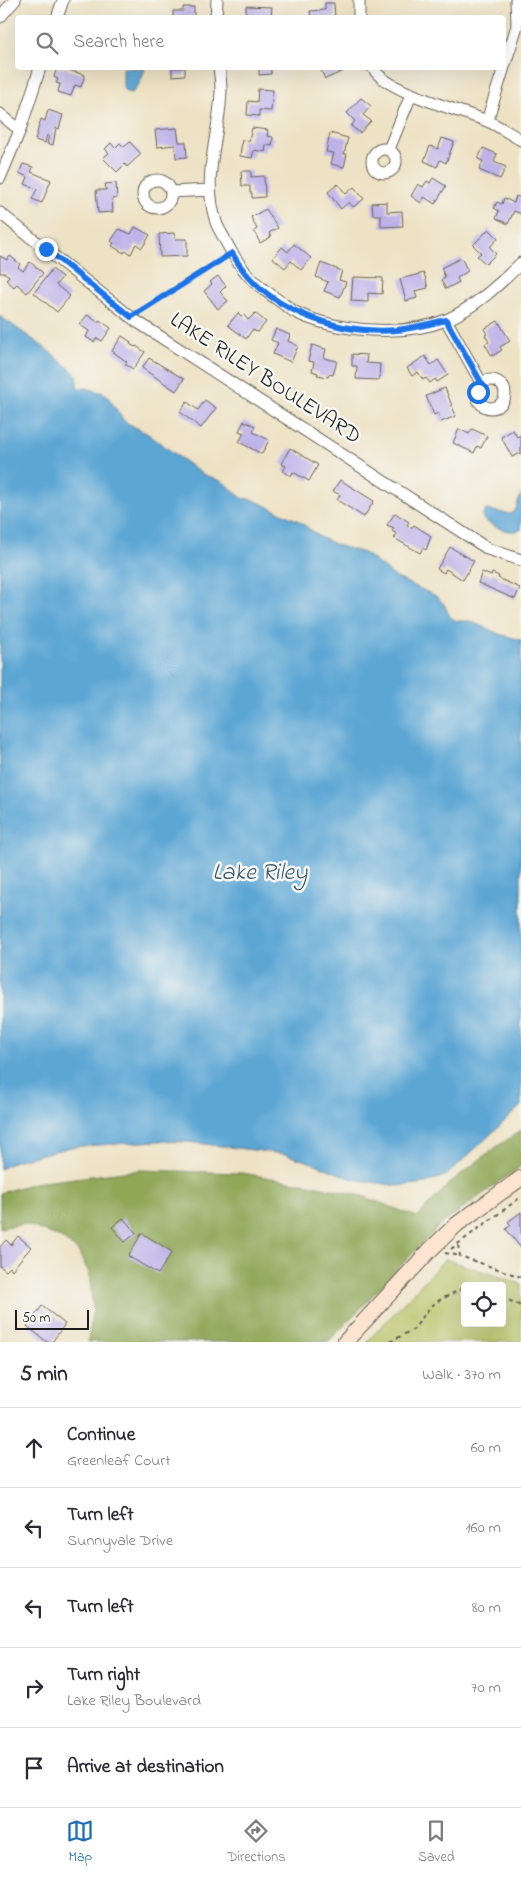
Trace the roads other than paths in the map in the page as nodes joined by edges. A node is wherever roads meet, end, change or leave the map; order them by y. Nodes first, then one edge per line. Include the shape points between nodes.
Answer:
1 (15, 0) edge
2 (62, 0) edge
3 (217, 0) edge
4 (359, 0) edge
5 (516, 0) edge
6 (58, 15) edge
7 (216, 15) edge
8 (359, 15) edge
9 (0, 17) edge
10 (506, 61) edge
11 (39, 70) edge
12 (219, 70) edge
13 (374, 70) edge
14 (503, 70) edge
15 (411, 94) junction
16 (0, 114) edge
17 (487, 121) junction
18 (20, 130) junction
19 (521, 140) edge
20 (389, 150) dead end
21 (0, 178) edge
22 (210, 190) junction
23 (172, 192) dead end
24 (0, 213) edge
25 (521, 263) edge
26 (446, 320) junction
27 (482, 384) dead end
28 (521, 560) edge
29 (521, 1178) edge
30 (345, 1342) edge

1 - 9 street
2 - 6 street
3 - 7 street
4 - 8 street
5 - 10 street via 517,26
11 - 18 street
12 - 22 street via 221,90 209,174
13 - 15 street via 377,75
14 - 17 street
15 - 17 street
15 - 20 street
16 - 18 street
17 - 19 street
18 - 21 street
22 - 23 street
22 - 26 street via 216,223 236,261 257,286 297,313 328,323 368,330 397,330
24 - 28 street, LAKE RILEY BOULEVARD via 131,317 488,548
25 - 26 street via 480,298
26 - 27 street
29 - 30 street via 456,1225 437,1251

